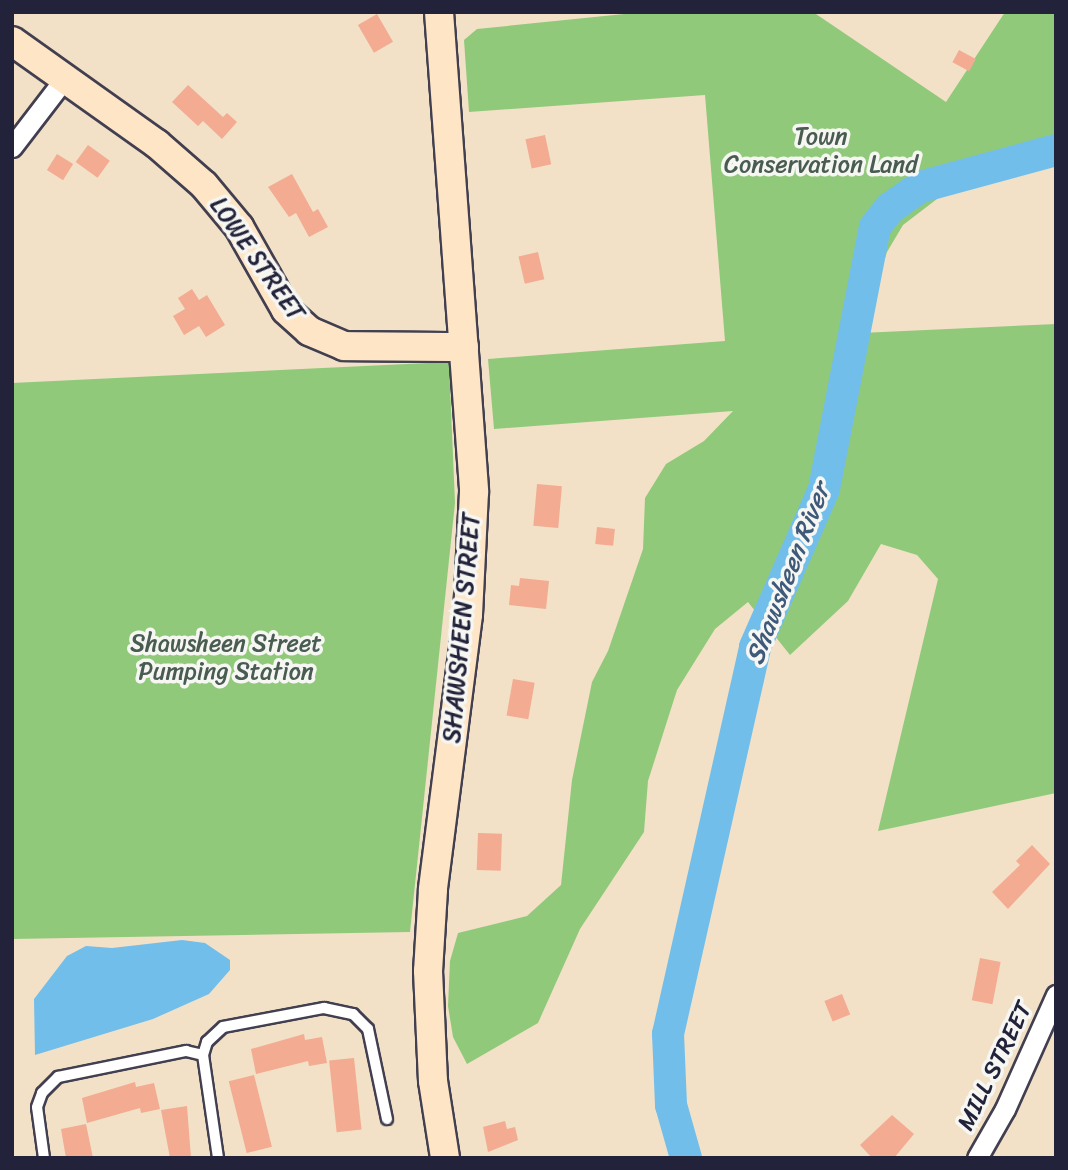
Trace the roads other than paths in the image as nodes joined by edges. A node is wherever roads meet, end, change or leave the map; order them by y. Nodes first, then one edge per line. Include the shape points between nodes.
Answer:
1 (439, 12) edge
2 (12, 41) edge
3 (65, 78) junction
4 (12, 147) edge
5 (464, 347) junction
6 (1056, 995) edge
7 (204, 1055) junction
8 (387, 1119) dead end
9 (44, 1158) edge
10 (218, 1158) edge
11 (445, 1158) edge
12 (977, 1158) edge

1 - 5 main road, SHAWSHEEN STREET
2 - 3 main road, LOWE STREET
3 - 4 street
3 - 5 main road, LOWE STREET via 168,153 217,197 282,304 309,331 344,346
5 - 11 main road, SHAWSHEEN STREET via 473,466 472,561 428,971 433,1080
6 - 12 street, MILL STREET via 1005,1109
7 - 8 lane via 207,1042 223,1027 324,1008 346,1010 359,1018 372,1036
7 - 9 lane via 186,1051 58,1077 42,1093 37,1107
7 - 10 lane

